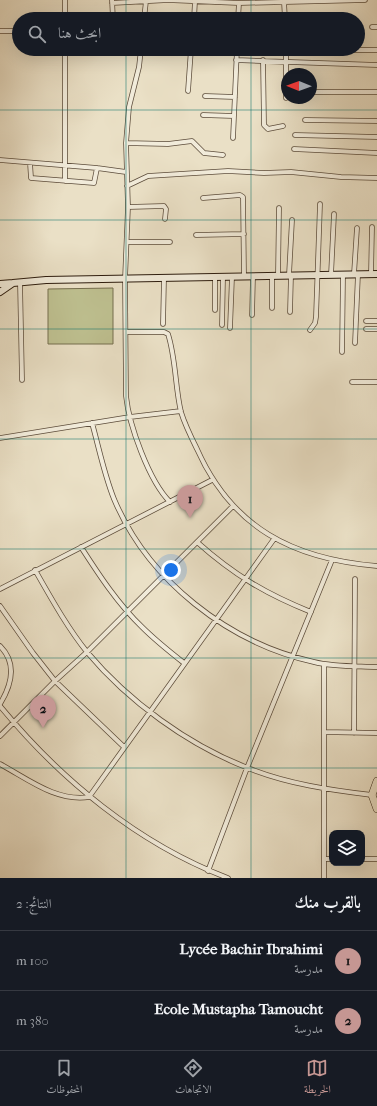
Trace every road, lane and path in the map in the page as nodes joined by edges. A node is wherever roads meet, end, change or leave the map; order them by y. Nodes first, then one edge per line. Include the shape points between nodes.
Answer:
1 (65, 0) edge
2 (344, 0) edge
3 (365, 0) edge
4 (112, 1) edge
5 (146, 1) junction
6 (195, 1) junction
7 (260, 1) edge
8 (295, 1) edge
9 (312, 1) edge
10 (326, 1) edge
11 (284, 2) junction
12 (239, 3) junction
13 (65, 12) edge
14 (113, 12) edge
15 (145, 12) edge
16 (194, 12) edge
17 (238, 12) edge
18 (285, 12) edge
19 (0, 31) edge
20 (12, 31) edge
21 (365, 50) edge
22 (377, 50) edge
23 (65, 56) edge
24 (140, 56) edge
25 (190, 56) edge
26 (236, 56) edge
27 (286, 56) edge
28 (236, 60) junction
29 (264, 60) junction
30 (286, 61) junction
31 (377, 64) edge
32 (286, 68) edge
33 (188, 91) dead end
34 (317, 92) edge
35 (377, 92) edge
36 (205, 96) dead end
37 (235, 97) junction
38 (203, 115) dead end
39 (234, 116) junction
40 (305, 120) dead end
41 (377, 121) edge
42 (282, 126) dead end
43 (295, 134) dead end
44 (377, 137) edge
45 (233, 138) dead end
46 (126, 142) junction
47 (294, 149) dead end
48 (377, 153) edge
49 (223, 155) dead end
50 (0, 160) edge
51 (30, 163) junction
52 (66, 165) junction
53 (97, 168) junction
54 (126, 172) junction
55 (377, 178) edge
56 (66, 181) junction
57 (127, 186) junction
58 (203, 198) dead end
59 (320, 204) dead end
60 (128, 207) junction
61 (279, 208) dead end
62 (334, 214) dead end
63 (165, 219) dead end
64 (292, 220) dead end
65 (372, 227) dead end
66 (357, 228) dead end
67 (244, 234) junction
68 (196, 235) dead end
69 (127, 242) junction
70 (170, 242) dead end
71 (343, 274) junction
72 (356, 274) junction
73 (374, 274) edge
74 (275, 275) junction
75 (290, 275) junction
76 (317, 275) junction
77 (331, 275) junction
78 (244, 276) junction
79 (253, 276) junction
80 (215, 277) junction
81 (223, 277) junction
82 (232, 277) junction
83 (125, 278) junction
84 (164, 278) junction
85 (20, 282) junction
86 (13, 283) junction
87 (0, 284) edge
88 (0, 292) edge
89 (272, 308) dead end
90 (215, 310) dead end
91 (290, 312) dead end
92 (252, 316) dead end
93 (366, 321) dead end
94 (377, 321) edge
95 (162, 324) dead end
96 (222, 325) dead end
97 (230, 328) dead end
98 (366, 329) dead end
99 (377, 329) edge
100 (310, 330) dead end
101 (126, 332) junction
102 (355, 343) dead end
103 (342, 352) dead end
104 (22, 380) dead end
105 (352, 382) dead end
106 (377, 382) edge
107 (181, 412) junction
108 (130, 417) junction
109 (92, 423) junction
110 (0, 438) edge
111 (212, 480) junction
112 (170, 502) junction
113 (233, 506) junction
114 (126, 523) junction
115 (274, 539) junction
116 (197, 542) junction
117 (81, 547) junction
118 (332, 560) junction
119 (377, 566) edge
120 (35, 570) junction
121 (163, 575) junction
122 (245, 579) junction
123 (355, 579) dead end
124 (0, 589) edge
125 (0, 606) edge
126 (127, 611) junction
127 (311, 612) junction
128 (216, 619) junction
129 (0, 646) edge
130 (87, 652) junction
131 (294, 657) junction
132 (184, 663) junction
133 (324, 664) junction
134 (354, 666) junction
135 (377, 667) edge
136 (55, 681) junction
137 (0, 705) edge
138 (150, 710) junction
139 (13, 722) junction
140 (324, 732) junction
141 (354, 733) junction
142 (377, 733) edge
143 (0, 736) edge
144 (124, 746) junction
145 (0, 764) edge
146 (247, 768) junction
147 (377, 781) edge
148 (324, 789) junction
149 (372, 795) junction
150 (89, 797) junction
151 (377, 809) edge
152 (324, 859) junction
153 (329, 859) edge
154 (365, 859) edge
155 (377, 859) edge
156 (208, 871) junction
157 (228, 878) edge
158 (324, 878) edge

1 - 13 street
2 - 3 street
2 - 10 street
4 - 5 street
4 - 14 street
5 - 6 street
5 - 15 street
6 - 12 street
6 - 16 street
7 - 11 street
7 - 12 street
8 - 9 street
8 - 11 street
9 - 10 street
11 - 18 street
12 - 17 street
19 - 20 street
21 - 22 street
23 - 52 street
24 - 46 street via 129,107
25 - 33 street
26 - 28 street
27 - 30 street
28 - 29 street
28 - 37 street
29 - 30 street
29 - 42 street via 264,125 268,129
30 - 31 street
30 - 32 street
34 - 35 street
36 - 37 street
37 - 39 street
38 - 39 street
39 - 45 street
40 - 41 street
43 - 44 street
46 - 49 street via 168,144 192,141 204,153
46 - 54 street
47 - 48 street
50 - 51 street
51 - 52 street
51 - 56 street via 31,178
52 - 53 street
52 - 56 street
53 - 54 street
53 - 56 street via 94,183
54 - 57 street
55 - 57 street via 228,171 148,176
57 - 60 street
58 - 67 street via 240,195 243,197
59 - 76 street
60 - 63 street via 164,206
60 - 69 street
61 - 74 street
62 - 77 street
64 - 75 street
65 - 73 street
66 - 72 street
67 - 68 street
67 - 78 street
69 - 70 street
69 - 83 street
71 - 72 main road
71 - 77 main road
71 - 103 street
72 - 73 main road
72 - 102 street
74 - 75 main road
74 - 79 main road
74 - 89 street
75 - 76 main road
75 - 91 street
76 - 77 main road
76 - 100 street via 316,317
78 - 79 main road
78 - 82 main road
79 - 92 street
80 - 81 main road
80 - 84 main road
80 - 90 street
81 - 82 main road
81 - 96 street
82 - 97 street
83 - 84 main road
83 - 85 main road
83 - 101 street
84 - 95 street
85 - 86 main road
85 - 104 street
86 - 87 main road
86 - 88 main road
93 - 94 street
98 - 99 street
101 - 107 street via 168,334
101 - 108 street via 126,396
105 - 106 street
107 - 108 street
107 - 111 street
108 - 109 street
108 - 112 street via 149,468 163,495
109 - 110 street
109 - 114 street via 106,478
111 - 112 street
111 - 113 street
112 - 114 street
113 - 115 street via 244,518
113 - 116 street
114 - 117 street
114 - 121 street
115 - 118 street via 298,550
115 - 122 street
116 - 121 street
116 - 122 street
117 - 120 street
117 - 126 street
118 - 119 street
118 - 127 street
120 - 124 street
120 - 130 street
121 - 126 street
121 - 128 street
122 - 127 street via 278,598
122 - 128 street
123 - 134 street
125 - 136 street
126 - 130 street
126 - 132 street
127 - 131 street
128 - 131 street via 256,642
128 - 132 street
129 - 137 street via 7,656 12,677
130 - 136 street
130 - 138 street
131 - 133 street
131 - 146 street
132 - 138 street
133 - 134 street
133 - 140 street
134 - 135 street
134 - 141 street
136 - 139 street
136 - 144 street
137 - 139 street
138 - 144 street
138 - 146 street via 191,739
139 - 143 street
139 - 150 street
140 - 141 street
140 - 148 street
141 - 142 street
144 - 150 street
145 - 150 street via 59,796
146 - 148 street
146 - 156 street
147 - 149 main road
148 - 149 street
148 - 152 street
149 - 151 main road
150 - 156 street via 156,842
152 - 153 street
152 - 158 street
154 - 155 street
156 - 157 street

